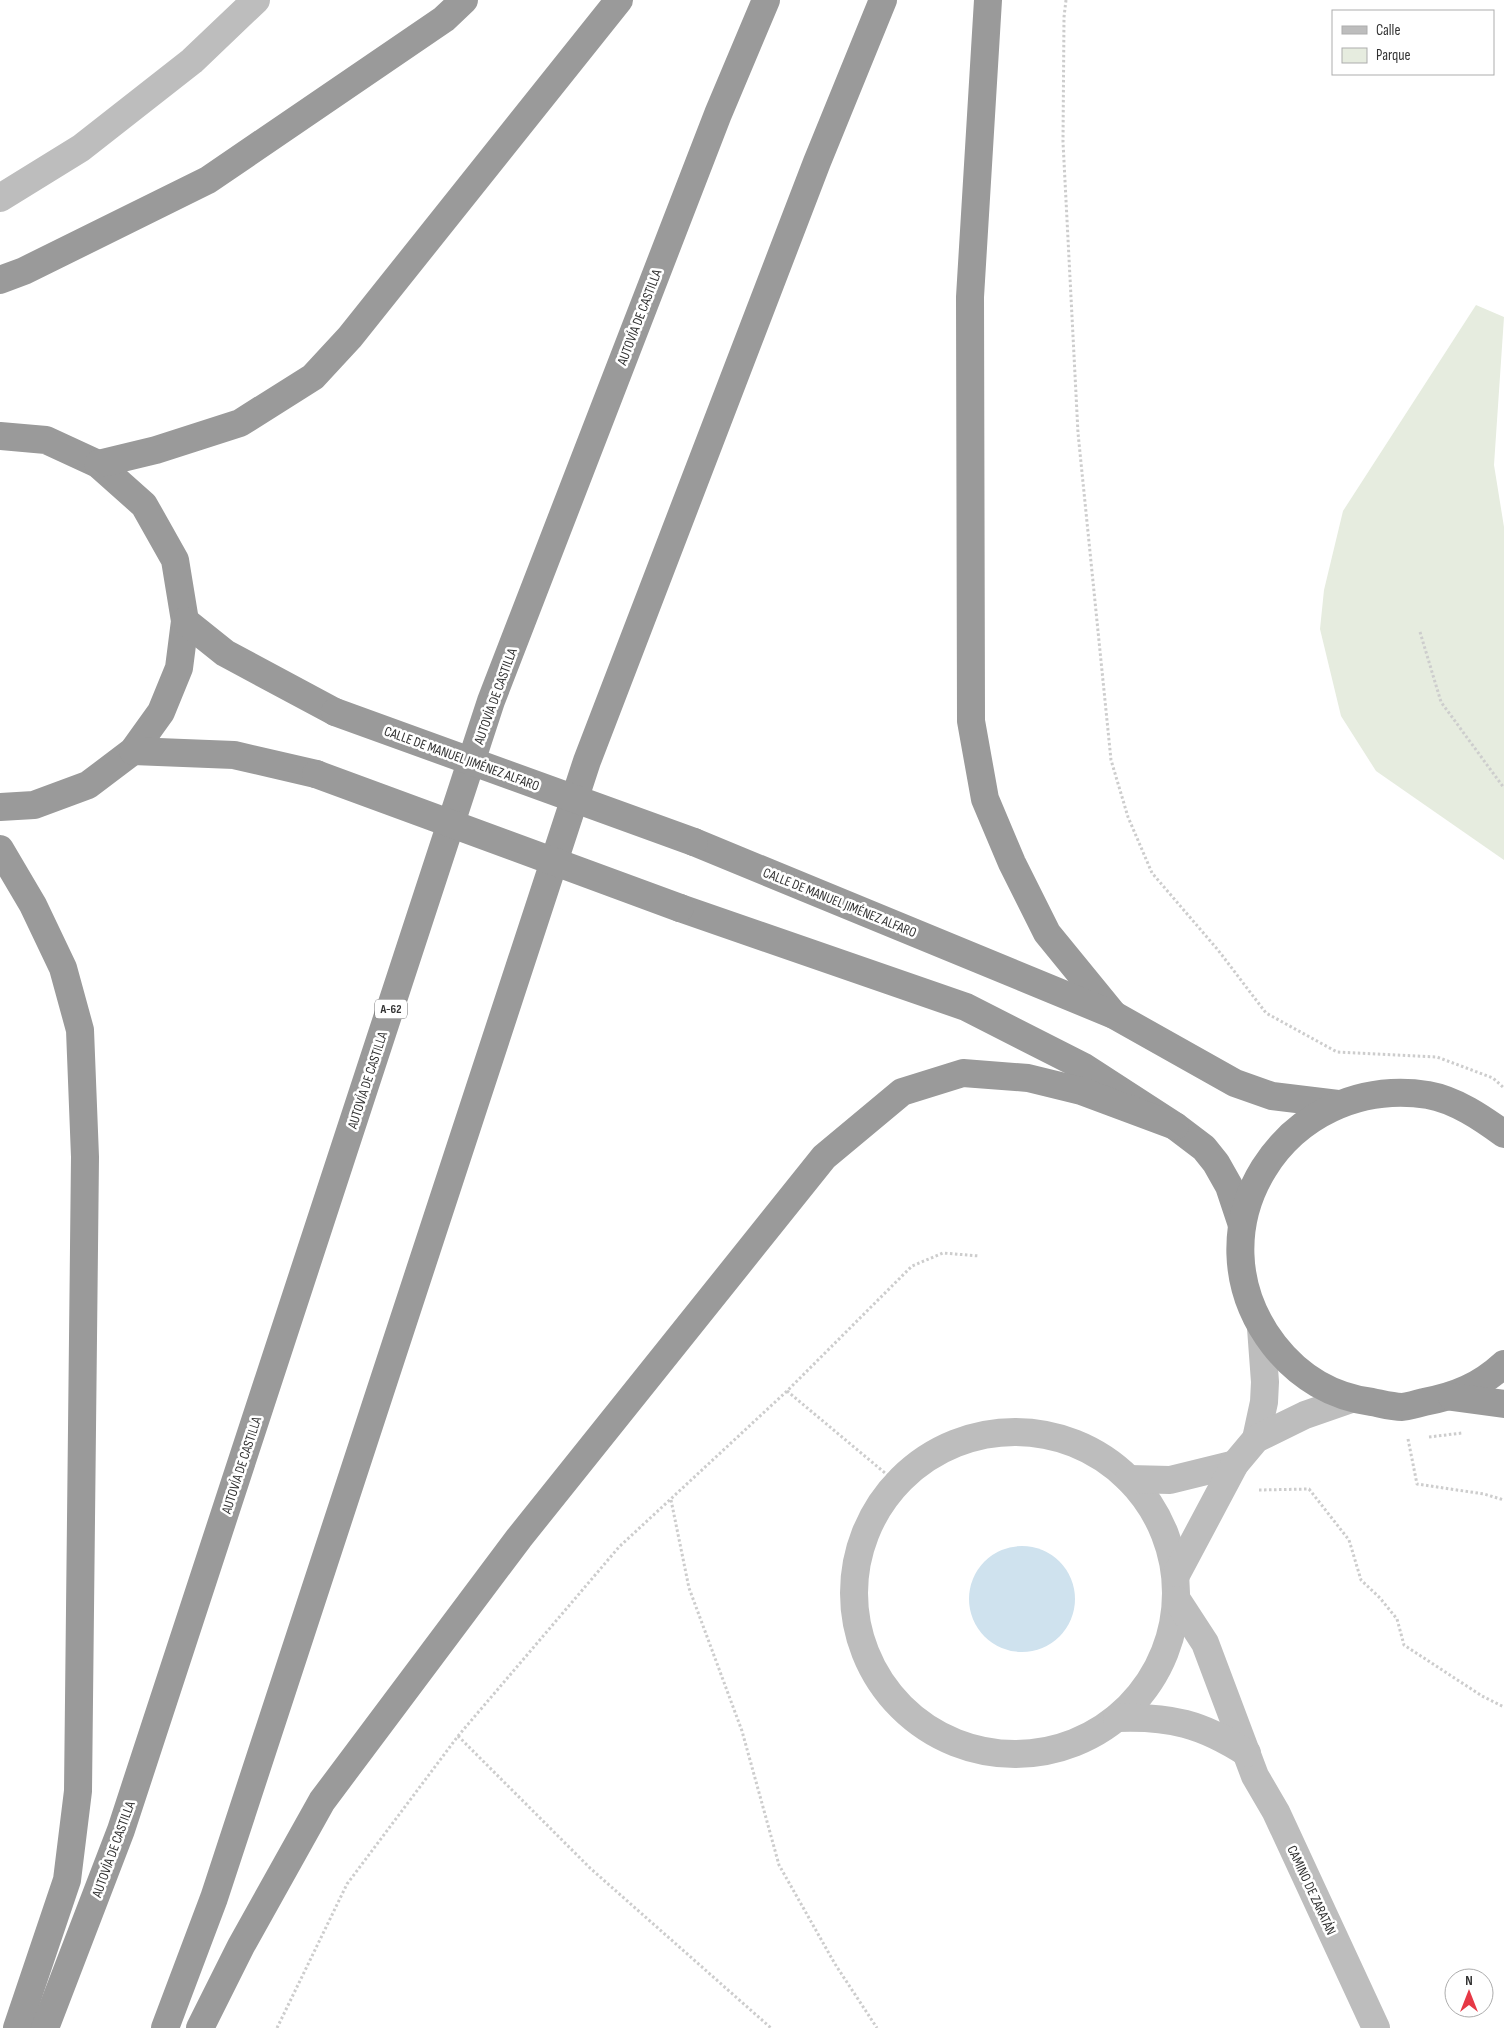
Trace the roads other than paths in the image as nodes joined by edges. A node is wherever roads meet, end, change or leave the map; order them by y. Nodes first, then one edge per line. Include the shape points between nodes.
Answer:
1 (256, 0) edge
2 (464, 0) edge
3 (619, 0) edge
4 (766, 0) edge
5 (883, 0) edge
6 (988, 0) edge
7 (0, 198) edge
8 (0, 280) edge
9 (0, 436) edge
10 (98, 464) junction
11 (185, 621) junction
12 (134, 751) junction
13 (0, 807) edge
14 (0, 849) edge
15 (1114, 1015) junction
16 (1338, 1104) junction
17 (1175, 1126) junction
18 (1504, 1134) edge
19 (1242, 1225) junction
20 (1261, 1328) junction
21 (1504, 1364) edge
22 (1452, 1397) junction
23 (1351, 1399) junction
24 (1504, 1404) edge
25 (1256, 1440) junction
26 (1235, 1464) junction
27 (1129, 1479) junction
28 (1176, 1588) junction
29 (1117, 1718) junction
30 (1247, 1753) junction
31 (18, 2028) edge
32 (46, 2028) edge
33 (165, 2028) edge
34 (200, 2028) edge
35 (1376, 2028) edge

1 - 7 street via 192,60 81,148
2 - 8 highway via 444,19 208,180
3 - 10 highway via 350,337 313,377 240,423 156,450
4 - 32 highway, AUTOVÍA DE CASTILLA / A-62 via 714,123 491,701 121,1830
5 - 33 highway via 817,162 586,761 214,1898
6 - 15 highway via 970,297 971,721 985,798 1012,864 1047,933
9 - 10 highway via 46,440
10 - 11 highway via 144,505 175,560
11 - 12 highway via 176,677 161,712
11 - 15 highway, CALLE DE MANUEL JIMÉNEZ ALFARO, bridge via 225,654 335,712 694,842
12 - 13 highway via 88,785 34,805
12 - 17 highway, bridge via 234,755 316,774 680,908 966,1007 1084,1067
14 - 31 highway via 33,905 63,968 80,1030 85,1157 78,1792 66,1880
15 - 16 highway, CALLE DE MANUEL JIMÉNEZ ALFARO via 1235,1083 1272,1096
16 - 18 highway via 1383,1093 1429,1095 1472,1111
16 - 19 highway via 1303,1124 1274,1152 1253,1186
17 - 19 highway via 1204,1148 1216,1163 1229,1186
17 - 34 highway via 1081,1091 1028,1078 963,1074 902,1092 824,1157 519,1538 322,1800 241,1946
19 - 20 highway via 1240,1260 1247,1295
20 - 23 highway via 1284,1359 1315,1384
20 - 25 street via 1265,1389
21 - 22 highway via 1491,1376
22 - 23 highway via 1402,1407
22 - 24 highway
23 - 25 street via 1305,1415
25 - 26 street
26 - 27 street via 1170,1480
26 - 28 street
27 - 28 street via 1161,1523 1171,1549
27 - 29 street via 1104,1459 1076,1444 1044,1435 1012,1432 980,1436 949,1446 921,1462 897,1483 877,1509 863,1538 855,1569 853,1601 858,1633 869,1663 892,1697 934,1733 964,1746 996,1753 1028,1754 1060,1748 1090,1736
28 - 29 street via 1173,1628 1165,1654 1148,1685
28 - 30 street, CAMINO DE ZARATÁN via 1205,1643
29 - 30 street via 1147,1717 1180,1722 1222,1736
30 - 35 street, CAMINO DE ZARATÁN via 1255,1776 1276,1812

